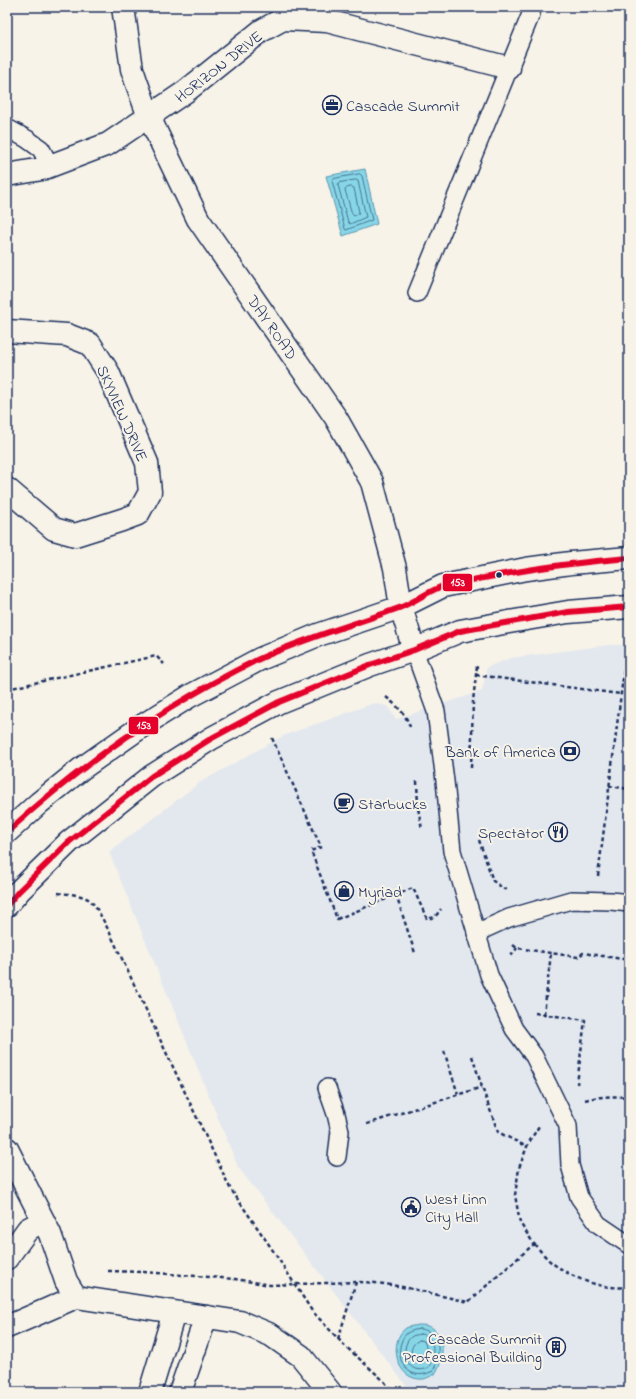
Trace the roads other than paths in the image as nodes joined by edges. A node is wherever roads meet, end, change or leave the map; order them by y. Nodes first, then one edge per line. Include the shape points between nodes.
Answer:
1 (123, 7) edge
2 (532, 7) edge
3 (509, 68) junction
4 (149, 117) junction
5 (7, 128) edge
6 (50, 166) junction
7 (7, 175) edge
8 (417, 293) dead end
9 (7, 331) edge
10 (7, 489) edge
11 (629, 558) edge
12 (401, 607) junction
13 (629, 607) edge
14 (414, 650) junction
15 (7, 832) edge
16 (13, 898) edge
17 (629, 903) edge
18 (476, 933) junction
19 (327, 1088) dead end
20 (7, 1149) edge
21 (337, 1157) dead end
22 (44, 1221) junction
23 (629, 1245) edge
24 (7, 1258) edge
25 (76, 1297) junction
26 (174, 1313) junction
27 (206, 1317) junction
28 (7, 1327) edge
29 (150, 1392) edge
30 (180, 1392) edge
31 (330, 1392) edge

1 - 4 street, DAY ROAD via 132,69
2 - 3 lane
3 - 4 street, HORIZON DRIVE via 327,21 283,19 261,31 185,92
3 - 8 lane
4 - 6 street, HORIZON DRIVE via 108,144
4 - 12 street, DAY ROAD via 198,219 336,418 372,482 395,568
5 - 6 lane via 41,149
6 - 7 street, HORIZON DRIVE
9 - 10 street, SKYVIEW DRIVE via 67,335 90,344 108,372 147,463 150,492 138,514 75,534 54,529
11 - 12 street via 571,562 488,576 443,586
12 - 14 street, DAY ROAD
12 - 15 street via 318,635 260,659 190,696 81,769
13 - 14 street via 568,612 460,631
14 - 16 street via 301,692 212,738 152,776 115,805 69,842
14 - 18 lane via 436,711 452,851
17 - 18 lane via 571,900 509,918
18 - 23 lane via 489,975 514,1029 568,1107 570,1165 579,1197 598,1224
19 - 21 lane via 340,1131
20 - 22 street
22 - 24 street via 28,1229
22 - 25 street via 66,1281
25 - 26 street
25 - 28 street
26 - 27 street
26 - 29 street
27 - 30 street
27 - 31 street via 240,1322 271,1335 301,1356

